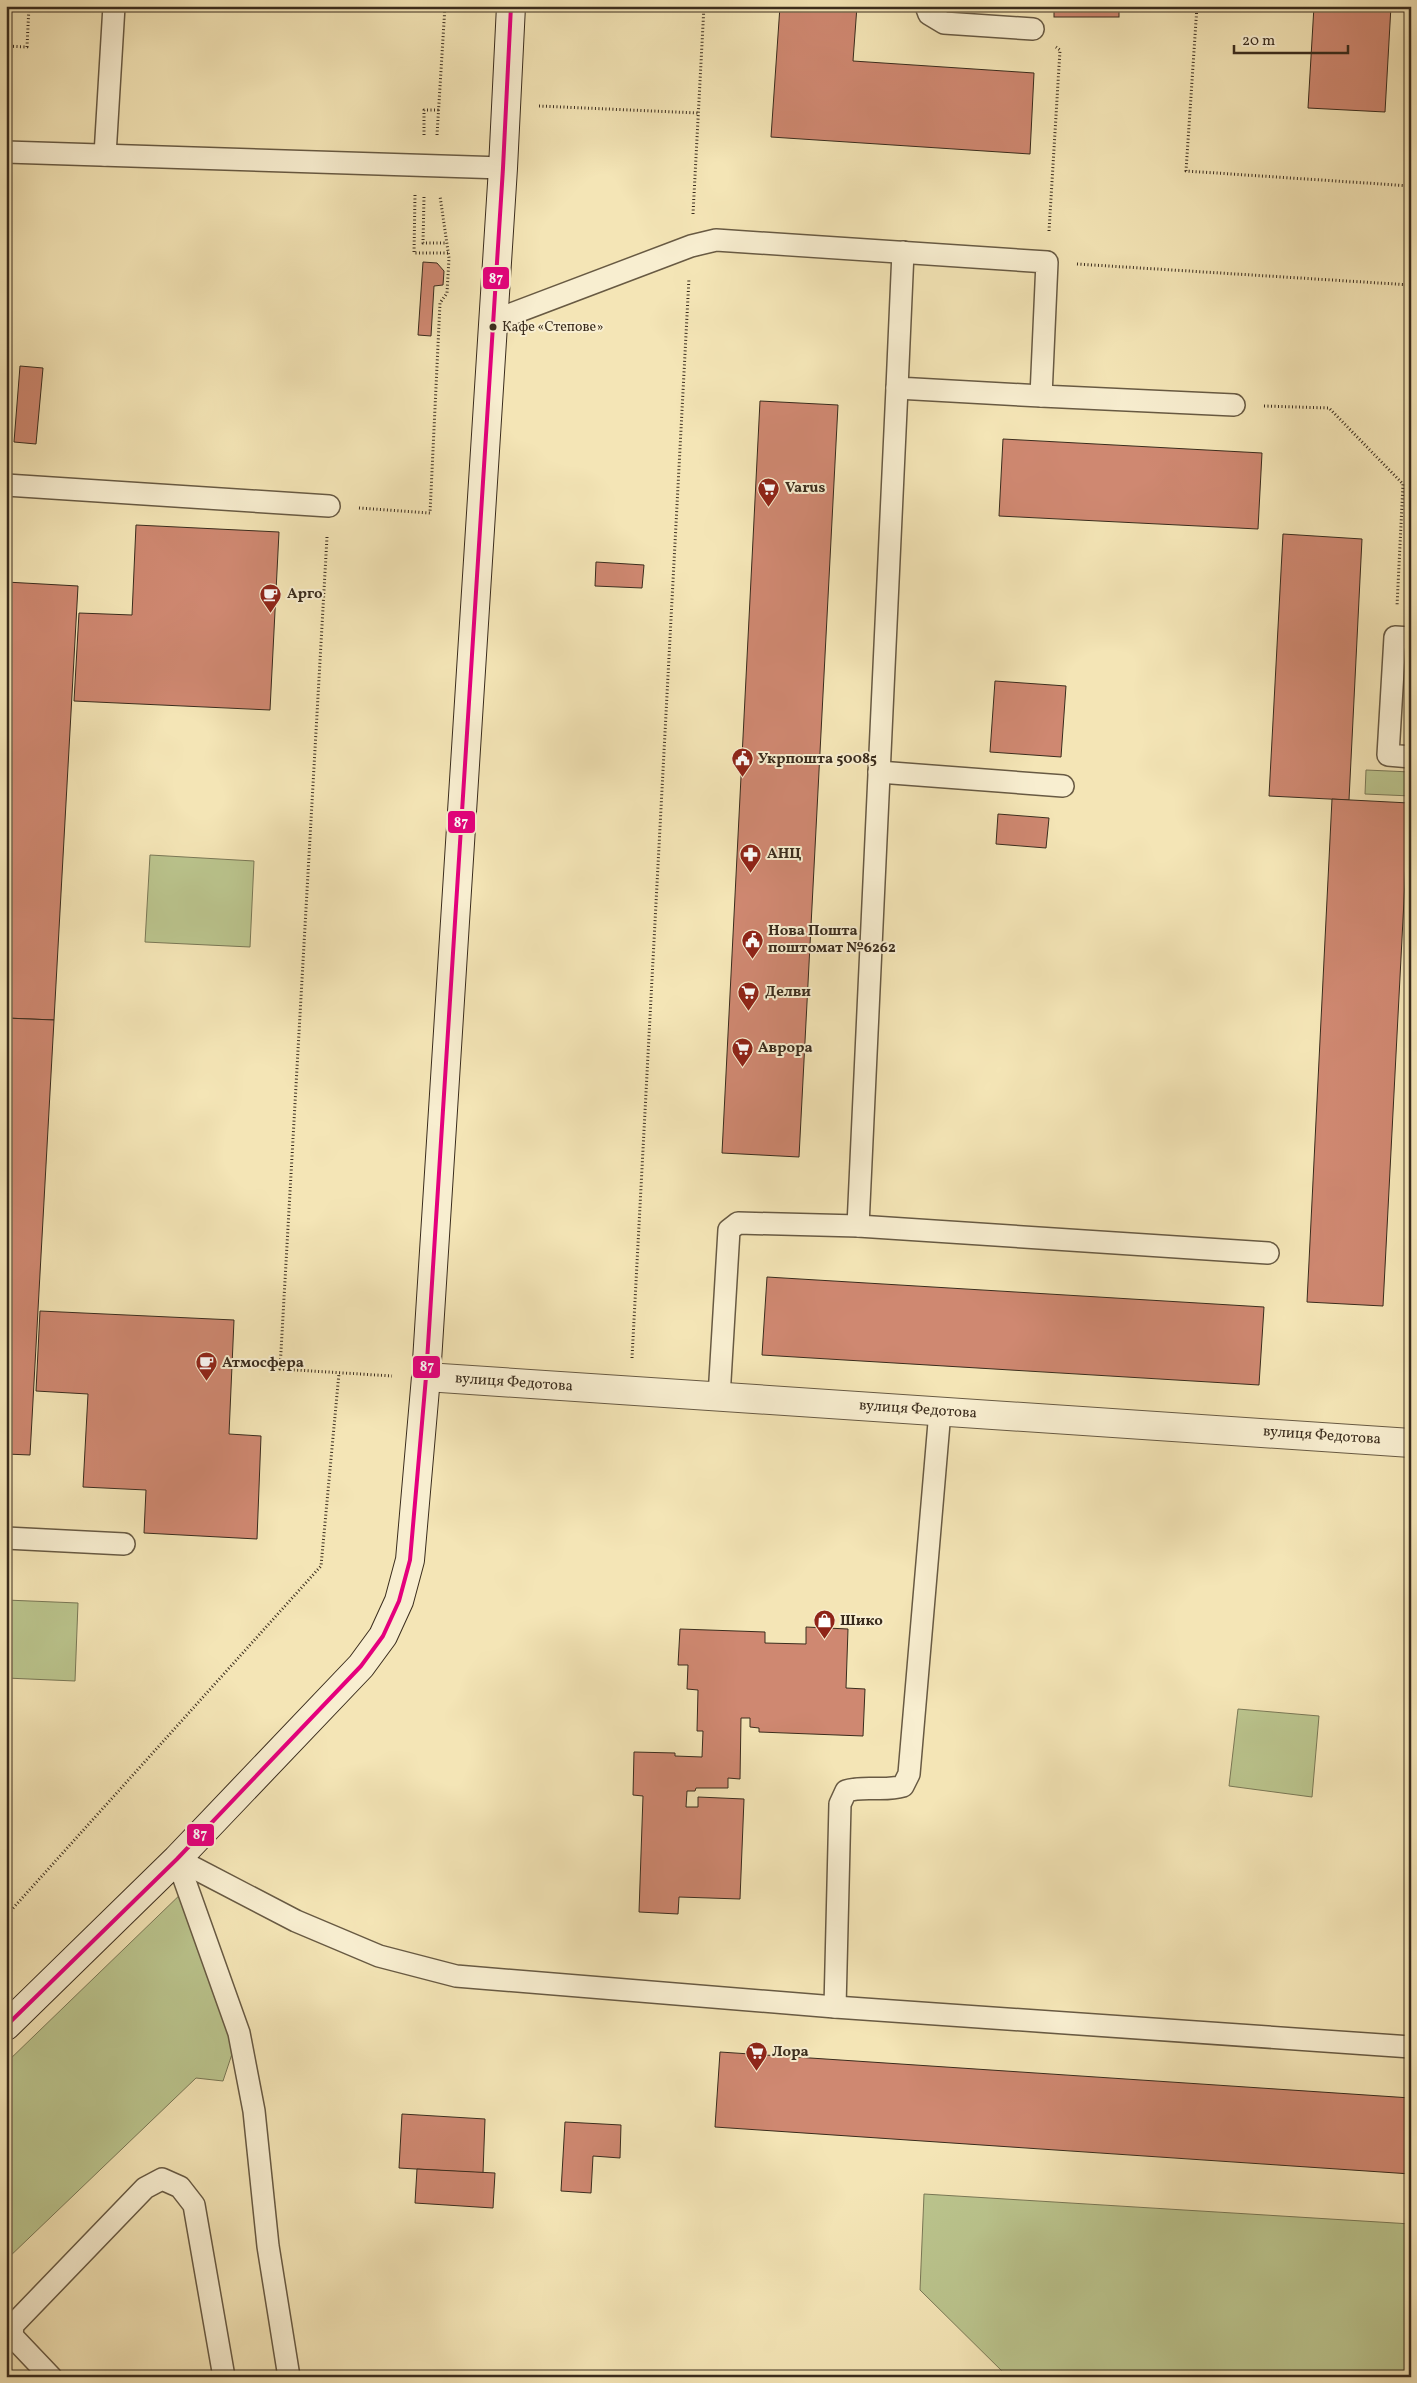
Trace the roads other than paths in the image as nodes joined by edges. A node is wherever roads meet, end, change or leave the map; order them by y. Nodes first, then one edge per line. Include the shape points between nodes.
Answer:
1 (114, 6) edge
2 (511, 6) edge
3 (926, 6) edge
4 (1033, 29) road end
5 (6, 152) edge
6 (105, 155) junction
7 (503, 168) junction
8 (903, 252) junction
9 (493, 321) junction
10 (897, 388) junction
11 (1041, 396) junction
12 (1234, 405) road end
13 (6, 485) edge
14 (329, 506) road end
15 (1403, 637) edge
16 (1411, 757) edge
17 (879, 772) junction
18 (1063, 786) dead end
19 (858, 1226) junction
20 (1268, 1253) dead end
21 (426, 1378) junction
22 (719, 1397) junction
23 (940, 1411) junction
24 (1411, 1443) edge
25 (6, 1538) edge
26 (124, 1544) dead end
27 (177, 1859) junction
28 (834, 2007) junction
29 (6, 2026) edge
30 (1411, 2047) edge
31 (51, 2377) edge
32 (224, 2377) edge
33 (289, 2377) edge

1 - 6 lane
2 - 7 main road
3 - 4 lane via 929,14 944,23
5 - 6 lane
6 - 7 lane
7 - 9 main road
8 - 9 lane via 716,240 691,246
8 - 10 lane
8 - 11 lane via 1047,262
9 - 21 main road
10 - 11 lane
10 - 17 lane
11 - 12 lane
13 - 14 lane
15 - 16 lane via 1388,756
17 - 18 lane
17 - 19 lane
19 - 20 lane
19 - 22 lane via 750,1222 738,1223 730,1230
21 - 22 main road, вулиця Федотова
21 - 27 main road via 410,1560 399,1601 383,1636 334,1697
22 - 23 main road, вулиця Федотова
23 - 24 main road, вулиця Федотова
23 - 28 lane via 909,1774 903,1786 891,1790 859,1787 846,1791 840,1804
25 - 26 lane
27 - 28 lane via 296,1921 371,1953 456,1976
27 - 29 main road
27 - 33 lane via 239,2032 254,2111 268,2246
28 - 30 lane
31 - 32 lane via 12,2336 13,2325 145,2188 162,2180 180,2187 194,2205

